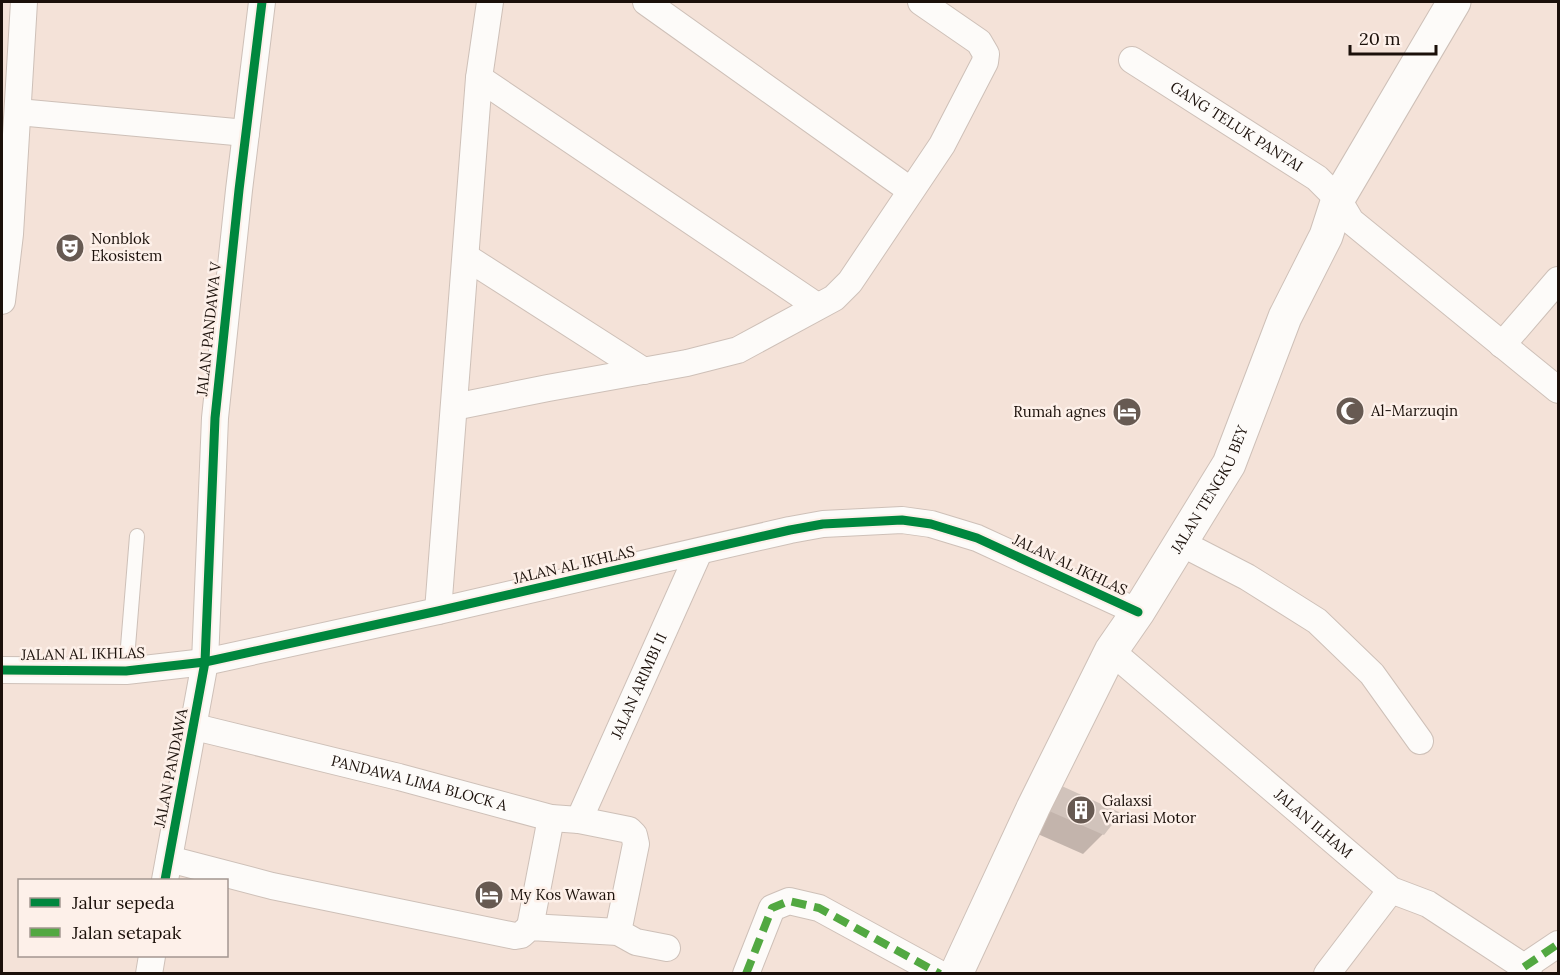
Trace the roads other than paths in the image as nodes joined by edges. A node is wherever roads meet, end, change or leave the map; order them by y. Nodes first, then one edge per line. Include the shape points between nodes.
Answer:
1 (24, 2) edge
2 (262, 2) edge
3 (490, 2) edge
4 (646, 2) edge
5 (921, 2) edge
6 (1454, 2) edge
7 (1132, 60) dead end
8 (479, 78) junction
9 (18, 112) junction
10 (246, 133) junction
11 (910, 190) junction
12 (1338, 200) junction
13 (466, 257) junction
14 (1558, 280) edge
15 (2, 301) edge
16 (817, 306) junction
17 (1502, 345) junction
18 (644, 371) junction
19 (1558, 390) edge
20 (454, 407) junction
21 (137, 536) dead end
22 (1181, 543) junction
23 (699, 552) junction
24 (438, 611) junction
25 (1138, 612) junction
26 (1111, 651) junction
27 (205, 662) junction
28 (2, 670) edge
29 (126, 671) junction
30 (195, 728) junction
31 (1420, 741) dead end
32 (551, 818) junction
33 (579, 820) junction
34 (167, 870) edge
35 (226, 879) edge
36 (228, 879) edge
37 (1391, 890) junction
38 (530, 927) junction
39 (618, 932) junction
40 (1558, 944) edge
41 (667, 948) dead end
42 (152, 957) edge
43 (1526, 970) edge
44 (149, 974) edge
45 (746, 974) edge
46 (940, 974) edge
47 (956, 974) edge
48 (1327, 974) edge

1 - 9 street
2 - 10 street, JALAN PANDAWA V
3 - 8 street
4 - 11 street
5 - 11 street via 979,42 986,62 942,145
6 - 12 main road, JALAN TENGKU BEY
7 - 12 street, GANG TELUK PANTAI via 1317,178
8 - 13 street
8 - 16 street
9 - 10 street
9 - 15 street
10 - 27 street, JALAN PANDAWA V via 215,418
11 - 16 street via 850,282 834,298
12 - 17 street, GANG TELUK PANTAI via 1351,221
12 - 22 main road, JALAN TENGKU BEY via 1326,236 1284,317 1230,464
13 - 18 street
13 - 20 street
14 - 17 street
16 - 18 street via 738,350
17 - 19 street, GANG TELUK PANTAI
18 - 20 street
20 - 24 street
21 - 29 lane
22 - 25 main road, JALAN TENGKU BEY
22 - 31 street via 1247,577 1317,621 1372,674
23 - 24 street, JALAN AL IKHLAS
23 - 25 street, JALAN AL IKHLAS via 823,524 902,520 977,538
23 - 33 street, JALAN ARIMBI II
24 - 27 street, JALAN AL IKHLAS
25 - 26 main road, JALAN TENGKU BEY
26 - 37 street, JALAN ILHAM
26 - 47 main road, JALAN TENGKU BEY
27 - 29 street, JALAN AL IKHLAS
27 - 30 street, JALAN PANDAWA
28 - 29 street, JALAN AL IKHLAS
30 - 32 street, PANDAWA LIMA BLOCK A
30 - 34 street, JALAN PANDAWA
32 - 33 street, PANDAWA LIMA BLOCK A
32 - 38 street
33 - 39 street, PANDAWA LIMA BLOCK A via 629,830 634,836 636,844
34 - 35 street
36 - 38 street via 515,936
37 - 43 street, JALAN ILHAM via 1428,903
37 - 48 street
38 - 39 street
39 - 41 street via 636,942
40 - 43 street
42 - 44 street
45 - 46 street via 772,908 789,901 819,908

